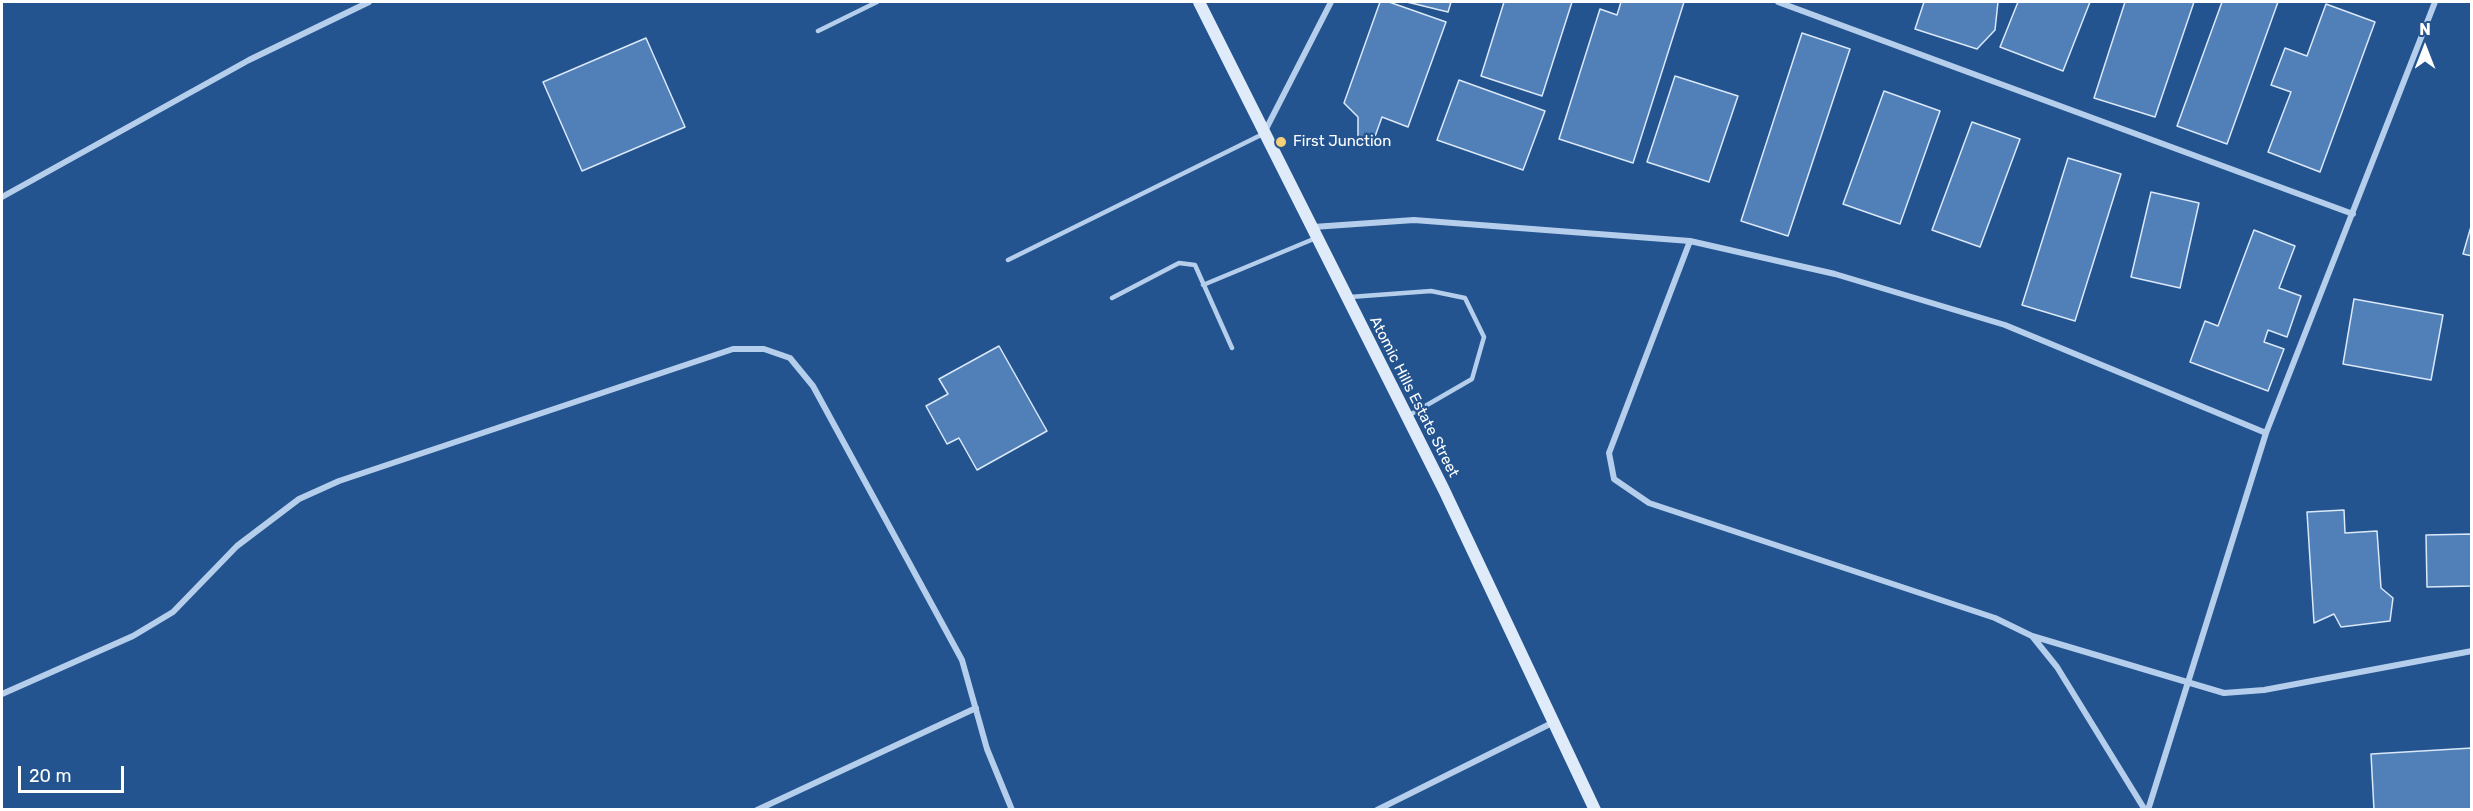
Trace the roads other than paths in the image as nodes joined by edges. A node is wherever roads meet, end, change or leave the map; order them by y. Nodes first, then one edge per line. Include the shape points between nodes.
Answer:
1 (369, 2) edge
2 (877, 2) edge
3 (1199, 2) edge
4 (1331, 2) edge
5 (1778, 2) edge
6 (2435, 2) edge
7 (818, 31) dead end
8 (1264, 133) junction
9 (2, 197) edge
10 (2353, 214) junction
11 (1316, 232) junction
12 (1690, 241) junction
13 (1008, 260) dead end
14 (1203, 285) junction
15 (1348, 297) junction
16 (1112, 298) dead end
17 (1232, 348) dead end
18 (1407, 416) junction
19 (2266, 433) junction
20 (2032, 636) junction
21 (2472, 651) edge
22 (2187, 682) junction
23 (2, 694) edge
24 (976, 708) junction
25 (1552, 723) junction
26 (757, 810) edge
27 (1011, 810) edge
28 (1377, 810) edge
29 (1595, 810) edge
30 (2147, 810) edge

1 - 9 street via 249,60
2 - 7 lane
3 - 8 street, Atomic Hills Estate Street
4 - 8 street
5 - 10 street
6 - 10 street
8 - 11 street, Atomic Hills Estate Street
8 - 13 lane
10 - 19 street
11 - 12 street via 1414,220
11 - 14 lane
11 - 15 street, Atomic Hills Estate Street
12 - 19 street via 1835,274 2005,325
12 - 20 street via 1609,453 1614,479 1649,503 1995,618
14 - 16 lane via 1195,265 1179,262
14 - 17 lane
15 - 18 street, Atomic Hills Estate Street
15 - 18 lane via 1431,291 1465,298 1484,337 1472,380
18 - 25 street, Atomic Hills Estate Street
19 - 22 street
20 - 22 street
20 - 30 street via 2057,667
21 - 22 street via 2264,690 2224,693
22 - 30 street
23 - 24 street via 133,636 173,612 237,546 299,499 339,481 733,349 764,349 790,358 813,387 962,660
24 - 26 street
24 - 27 street
25 - 28 street
25 - 29 street, Atomic Hills Estate Street

